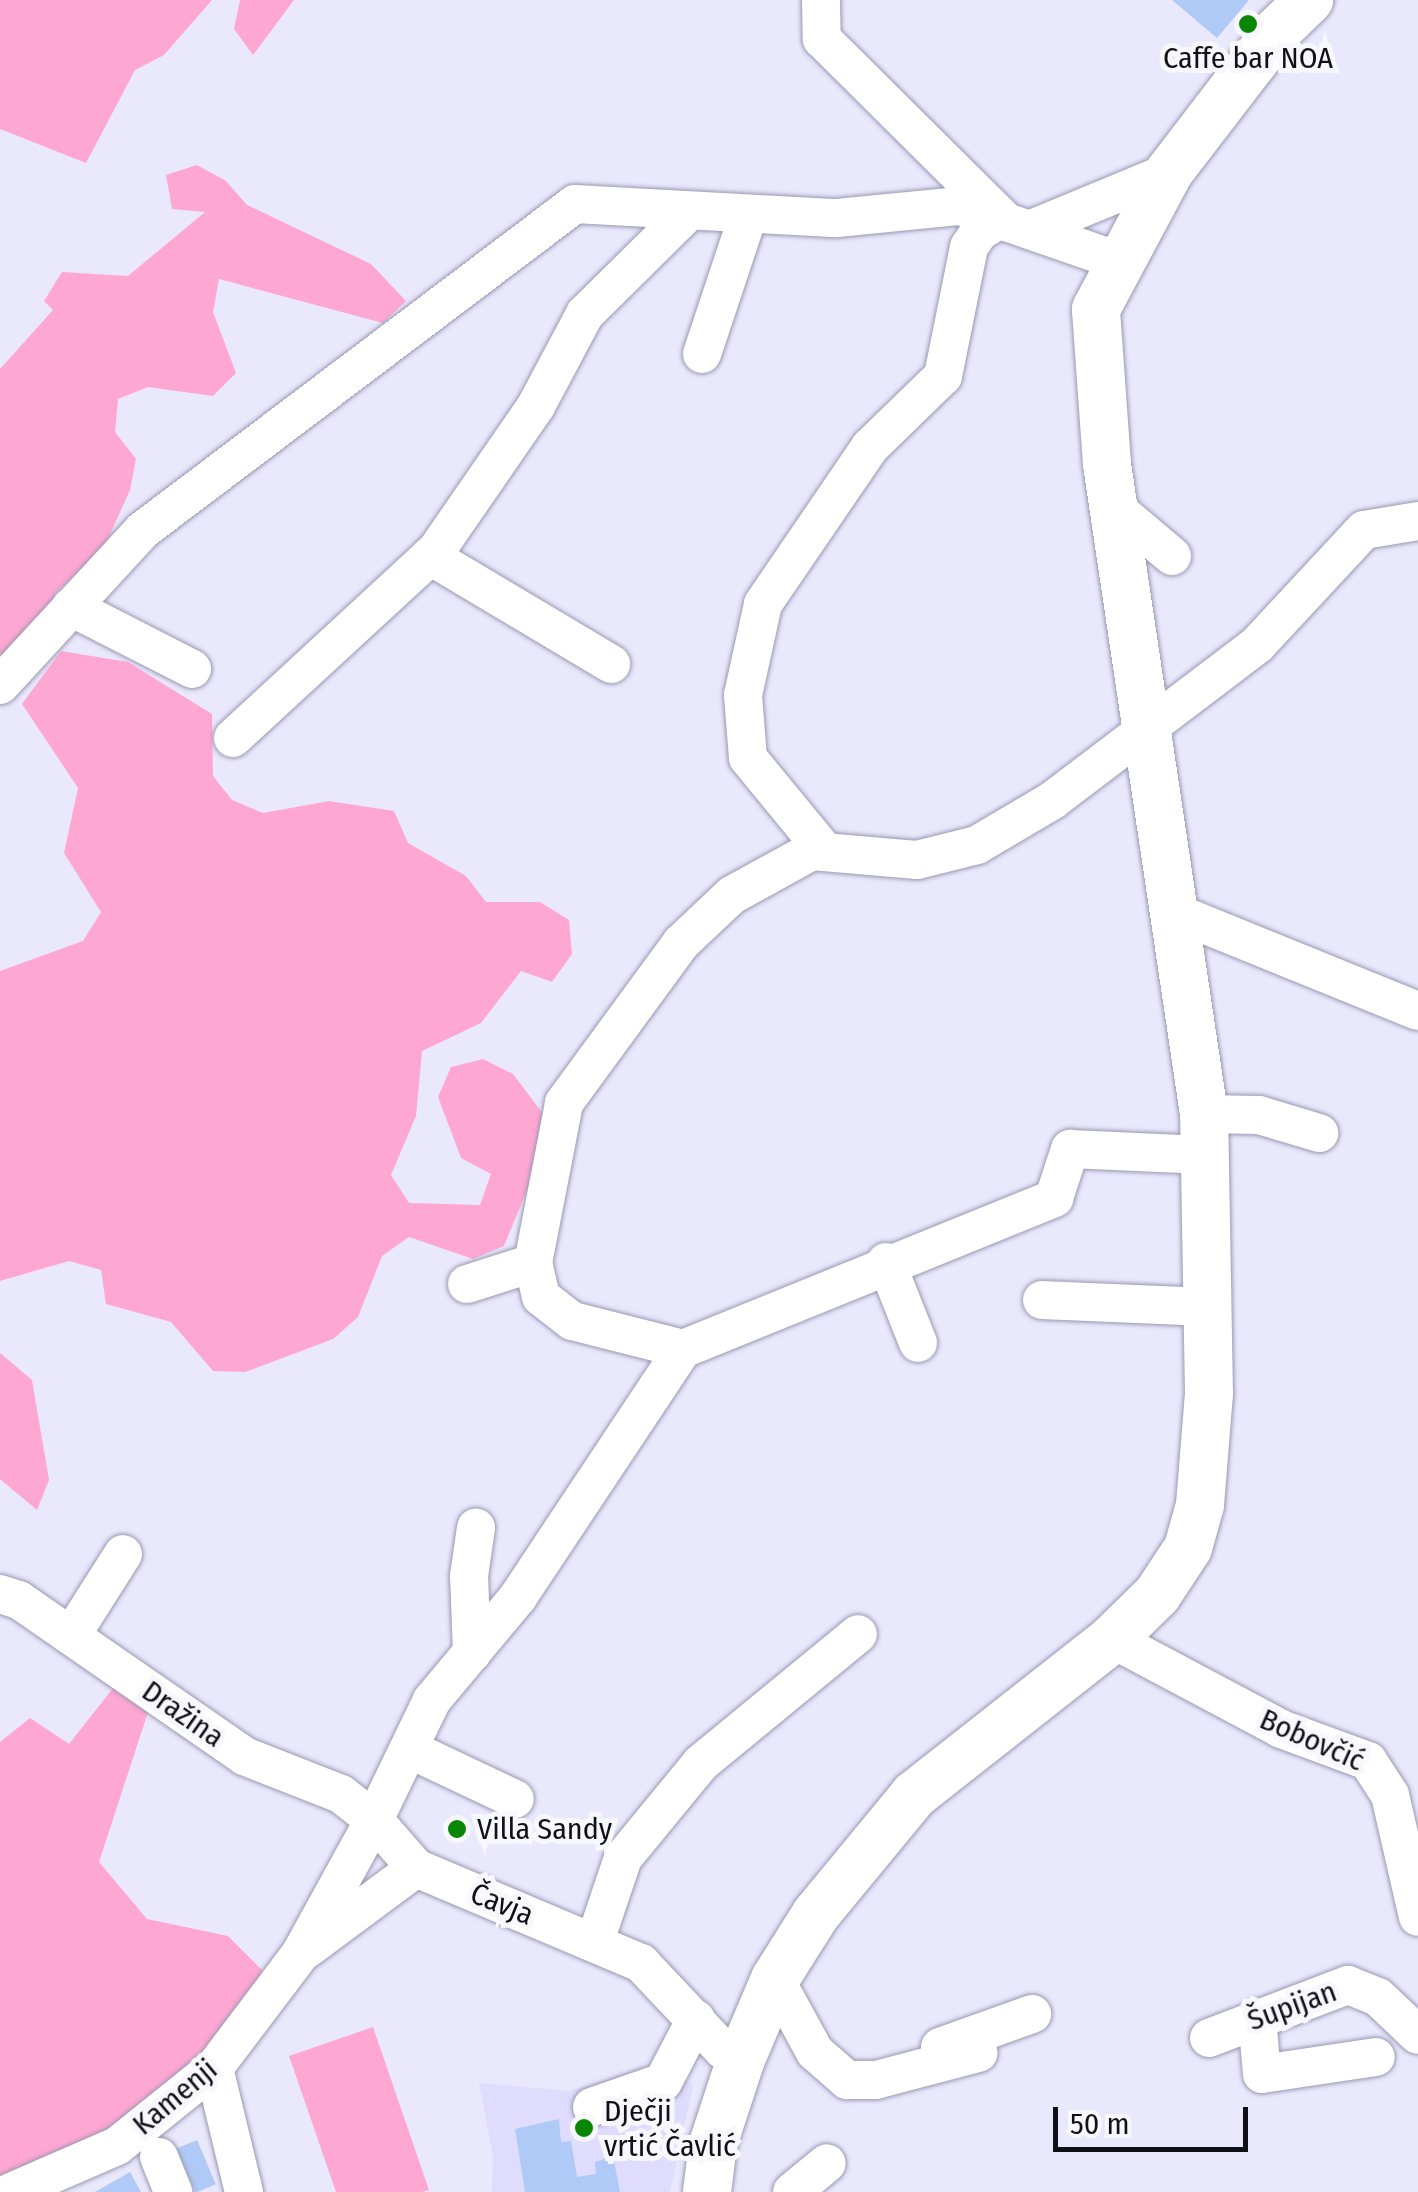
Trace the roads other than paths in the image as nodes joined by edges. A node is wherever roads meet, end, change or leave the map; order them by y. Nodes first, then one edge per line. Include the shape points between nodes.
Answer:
1 (821, 0) edge
2 (1309, 0) edge
3 (1169, 172) junction
4 (685, 214) junction
5 (748, 216) junction
6 (1018, 223) junction
7 (1122, 262) junction
8 (702, 354) dead end
9 (1114, 507) junction
10 (1418, 520) edge
11 (430, 556) junction
12 (1172, 556) dead end
13 (71, 608) junction
14 (610, 664) dead end
15 (192, 669) dead end
16 (0, 684) edge
17 (1146, 726) junction
18 (232, 738) dead end
19 (822, 848) junction
20 (1174, 912) junction
21 (1418, 1011) edge
22 (1319, 1132) dead end
23 (1204, 1135) junction
24 (533, 1262) junction
25 (886, 1262) junction
26 (467, 1284) dead end
27 (1042, 1300) dead end
28 (1207, 1308) junction
29 (918, 1343) dead end
30 (683, 1349) junction
31 (476, 1528) dead end
32 (123, 1554) dead end
33 (0, 1594) edge
34 (858, 1634) dead end
35 (71, 1636) junction
36 (1112, 1639) junction
37 (472, 1653) junction
38 (409, 1749) junction
39 (516, 1798) dead end
40 (374, 1820) junction
41 (416, 1868) junction
42 (1418, 1917) edge
43 (594, 1941) junction
44 (301, 1953) junction
45 (776, 1980) junction
46 (1032, 2014) dead end
47 (1258, 2018) junction
48 (696, 2019) junction
49 (1418, 2036) edge
50 (1209, 2038) dead end
51 (978, 2054) dead end
52 (1376, 2058) dead end
53 (740, 2059) junction
54 (214, 2068) junction
55 (854, 2080) junction
56 (592, 2107) dead end
57 (159, 2157) dead end
58 (827, 2163) dead end
59 (12, 2192) edge
60 (173, 2192) edge
61 (244, 2192) edge
62 (707, 2192) edge
63 (792, 2192) edge

1 - 6 street via 822,39
2 - 3 main road
3 - 6 street
3 - 7 main road
4 - 5 street
4 - 11 street via 585,314 536,406
4 - 13 street via 575,204 143,530
5 - 6 street via 837,218 960,206
5 - 8 street
6 - 7 street
6 - 19 street via 980,230 968,247 944,376 870,447 764,604 743,696 748,758
7 - 9 main road via 1096,309
9 - 12 street
9 - 17 main road
10 - 17 street via 1364,530 1257,645
11 - 14 street
11 - 18 street
13 - 15 street
13 - 16 street
17 - 19 street via 1053,800 977,845 917,860
17 - 20 main road
19 - 24 street via 732,895 681,943 564,1104
20 - 21 street
20 - 23 main road
22 - 23 street via 1259,1115
23 - 25 street via 1070,1150 1054,1198
23 - 28 main road
24 - 26 street
24 - 30 street via 541,1297 572,1321
25 - 29 street
25 - 30 street
27 - 28 street
28 - 36 main road via 1206,1448 1188,1548 1157,1595
30 - 37 street via 518,1597
31 - 37 street via 469,1576
32 - 35 street
33 - 35 street, Dražina
34 - 43 street via 701,1763 623,1858
35 - 40 street, Dražina via 244,1756 340,1794
36 - 42 street, Bobovčić via 1281,1729 1368,1760 1390,1796
36 - 45 main road via 914,1795 816,1914
37 - 38 street via 432,1700
38 - 39 street
38 - 40 street
40 - 41 street, Čavja
40 - 44 street, Kamenji
41 - 43 street, Čavja
41 - 44 street, Kamenji
43 - 48 street, Čavja via 641,1963
44 - 54 street, Kamenji
45 - 53 main road
45 - 55 street via 815,2052
46 - 55 street via 863,2066
47 - 49 street, Šupijan via 1332,1987 1360,1985
47 - 50 street, Šupijan
47 - 52 street via 1262,2074
48 - 53 street, Čavja
48 - 56 street via 663,2082
51 - 55 street
53 - 62 main road
54 - 59 street, Kamenji via 118,2146
54 - 61 street
57 - 60 street
58 - 63 street

